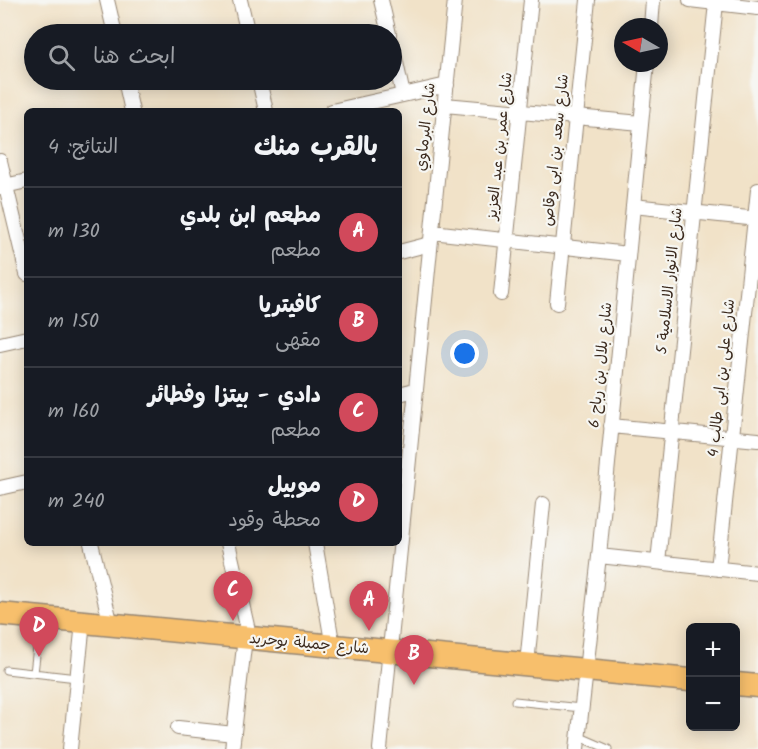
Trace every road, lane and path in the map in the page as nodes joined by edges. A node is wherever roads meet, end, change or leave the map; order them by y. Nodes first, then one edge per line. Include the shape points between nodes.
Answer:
1 (107, 0) edge
2 (240, 0) edge
3 (381, 0) edge
4 (455, 0) edge
5 (531, 0) edge
6 (588, 0) edge
7 (653, 0) edge
8 (690, 0) edge
9 (716, 3) junction
10 (758, 8) edge
11 (652, 18) edge
12 (113, 24) edge
13 (246, 24) edge
14 (387, 24) edge
15 (646, 72) edge
16 (447, 85) junction
17 (127, 90) edge
18 (261, 90) edge
19 (402, 90) edge
20 (403, 95) junction
21 (445, 105) junction
22 (131, 108) edge
23 (265, 108) edge
24 (345, 108) edge
25 (520, 111) junction
26 (576, 117) junction
27 (641, 123) junction
28 (0, 161) edge
29 (24, 182) edge
30 (3, 187) edge
31 (758, 190) edge
32 (633, 206) junction
33 (694, 212) junction
34 (757, 218) edge
35 (431, 238) junction
36 (507, 241) junction
37 (563, 247) junction
38 (402, 251) edge
39 (628, 254) junction
40 (24, 263) edge
41 (501, 294) dead end
42 (557, 303) dead end
43 (24, 339) edge
44 (0, 344) edge
45 (416, 390) junction
46 (402, 393) edge
47 (611, 426) junction
48 (671, 431) junction
49 (732, 438) junction
50 (758, 440) edge
51 (24, 483) edge
52 (0, 488) edge
53 (543, 504) dead end
54 (402, 531) edge
55 (92, 546) edge
56 (229, 546) edge
57 (316, 546) edge
58 (401, 546) edge
59 (599, 556) junction
60 (658, 562) junction
61 (718, 569) junction
62 (758, 573) edge
63 (0, 614) edge
64 (40, 618) junction
65 (83, 622) junction
66 (111, 625) junction
67 (247, 639) junction
68 (333, 647) junction
69 (390, 652) junction
70 (527, 664) junction
71 (6, 670) dead end
72 (585, 670) junction
73 (34, 673) junction
74 (77, 678) junction
75 (686, 680) edge
76 (740, 684) edge
77 (758, 686) edge
78 (515, 701) dead end
79 (581, 708) junction
80 (178, 728) dead end
81 (234, 734) junction
82 (577, 743) edge
83 (70, 749) edge
84 (232, 749) edge
85 (380, 749) edge
86 (608, 749) edge

1 - 12 street
2 - 13 street
3 - 14 street
4 - 16 street, شارع البرماوي
5 - 25 street, شارع عمر بن عبد العزيز
6 - 26 street, شارع سعد بن ابى وقاص
7 - 11 street
8 - 9 street
9 - 10 street
9 - 33 street, شارع الانوار الاسلامية 5
15 - 27 street, شارع بلال بن رباح 6
16 - 20 street
16 - 21 street, شارع البرماوي
17 - 22 street
18 - 23 street
19 - 20 street
20 - 24 street
21 - 25 street
21 - 35 street, شارع البرماوي
25 - 26 street
25 - 36 street, شارع عمر بن عبد العزيز
26 - 27 street
26 - 37 street, شارع سعد بن ابى وقاص
27 - 32 street, شارع بلال بن رباح 6
28 - 30 street
29 - 30 street
30 - 40 street
31 - 34 street, شارع على بن ابى طالب 4
32 - 33 street
32 - 39 street, شارع بلال بن رباح 6
33 - 34 street
33 - 48 street, شارع الانوار الاسلامية 5
34 - 49 street, شارع على بن ابى طالب 4
35 - 36 street
35 - 38 street
35 - 45 street, شارع البرماوي
36 - 37 street
36 - 41 street, شارع عمر بن عبد العزيز
37 - 39 street
37 - 42 street, شارع سعد بن ابى وقاص
39 - 47 street, شارع بلال بن رباح 6
43 - 44 street
45 - 46 street
45 - 54 street, شارع البرماوي
47 - 48 street
47 - 59 street, شارع بلال بن رباح 6
48 - 49 street
48 - 60 street, شارع الانوار الاسلامية 5
49 - 50 street
49 - 61 street, شارع على بن ابى طالب 4
51 - 52 street
53 - 70 street
55 - 66 street
56 - 67 street
57 - 68 street
58 - 69 street, شارع البرماوي
59 - 60 street
59 - 72 street, شارع بلال بن رباح 6
60 - 61 street
61 - 62 street
63 - 64 main road, شارع جميلة بوحريد
64 - 65 main road, شارع جميلة بوحريد
64 - 73 lane
65 - 66 main road, شارع جميلة بوحريد
65 - 74 street
66 - 67 main road, شارع جميلة بوحريد
67 - 68 main road, شارع جميلة بوحريد
67 - 81 street
68 - 69 main road, شارع جميلة بوحريد
69 - 70 main road, شارع جميلة بوحريد
69 - 85 street, شارع البرماوي
70 - 72 main road, شارع جميلة بوحريد
71 - 73 lane
72 - 75 main road, شارع جميلة بوحريد
72 - 79 street, شارع بلال بن رباح 6
73 - 74 lane
74 - 83 street
76 - 77 main road
78 - 79 lane
79 - 82 street, شارع بلال بن رباح 6
80 - 81 street
81 - 84 street
82 - 86 lane

